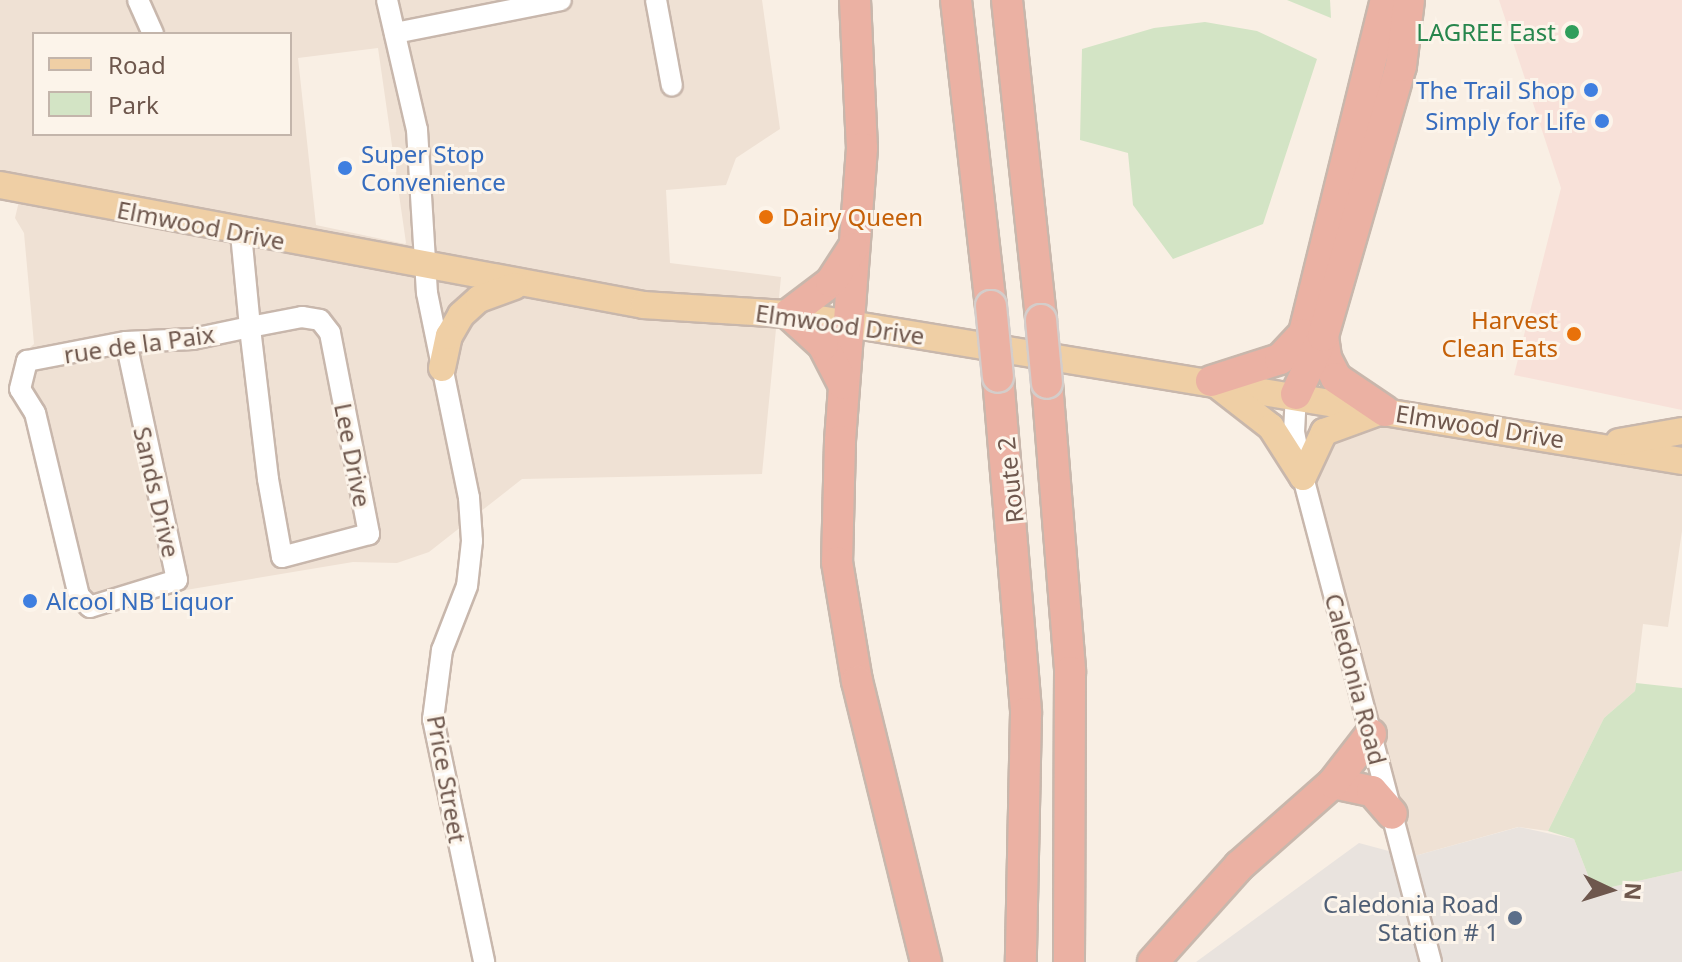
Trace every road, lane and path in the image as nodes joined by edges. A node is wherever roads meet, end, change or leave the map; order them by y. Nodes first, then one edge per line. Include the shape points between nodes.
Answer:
1 (138, 0) edge
2 (387, 0) edge
3 (561, 0) edge
4 (656, 0) edge
5 (855, 0) edge
6 (956, 0) edge
7 (1007, 0) edge
8 (1015, 0) edge
9 (1386, 0) edge
10 (1409, 0) edge
11 (152, 32) edge
12 (395, 33) junction
13 (1011, 43) junction
14 (672, 86) dead end
15 (0, 185) edge
16 (241, 233) junction
17 (854, 246) junction
18 (426, 268) junction
19 (525, 284) junction
20 (789, 314) junction
21 (849, 323) junction
22 (250, 327) junction
23 (1313, 335) junction
24 (126, 342) junction
25 (27, 361) joint
26 (442, 368) junction
27 (1211, 381) junction
28 (844, 385) junction
29 (1296, 394) junction
30 (1385, 411) junction
31 (1682, 431) edge
32 (1597, 446) junction
33 (1682, 461) edge
34 (1303, 477) junction
35 (1371, 734) junction
36 (1333, 783) junction
37 (1392, 814) junction
38 (484, 962) edge
39 (926, 962) edge
40 (1021, 962) edge
41 (1069, 962) edge
42 (1153, 962) edge
43 (1431, 962) edge

1 - 11 street
2 - 12 street, Price Street
3 - 12 street
4 - 14 street
5 - 17 highway via 863,89
6 - 40 highway, Route 2, bridge via 998,377 1026,713
7 - 13 highway, Route 2
8 - 13 highway
9 - 23 highway
10 - 23 highway via 1401,66
12 - 18 street, Price Street via 417,130
13 - 41 highway, Route 2, bridge via 1047,383 1070,672
15 - 16 main road, Elmwood Drive
16 - 18 main road, Elmwood Drive
16 - 22 street
17 - 20 highway via 831,282
17 - 21 highway
18 - 19 main road, Elmwood Drive
18 - 26 street, Price Street
19 - 20 main road, Elmwood Drive via 644,305
19 - 26 main road via 500,288 461,315 449,336
20 - 21 main road, Elmwood Drive
20 - 28 highway via 823,345
21 - 27 main road, Elmwood Drive
21 - 28 highway
22 - 22 street, Lee Drive via 302,317 320,320 330,333 369,534 282,557
22 - 24 street, rue de la Paix via 193,339
23 - 27 highway via 1280,359
23 - 29 highway
23 - 30 highway via 1336,378
24 - 25 street, rue de la Paix
24 - 25 street, Sands Drive via 177,580 90,607 79,596 35,413 20,389
26 - 38 street, Price Street via 469,498 472,541 467,586 434,682 433,719
27 - 29 main road, Elmwood Drive
27 - 34 main road via 1271,427
28 - 39 highway via 837,510 842,611
29 - 30 main road, Elmwood Drive
29 - 34 street, Caledonia Road via 1294,432
30 - 32 main road, Elmwood Drive
30 - 34 main road via 1324,432
31 - 32 main road
32 - 33 main road, Elmwood Drive
34 - 35 street, Caledonia Road
35 - 36 highway
35 - 37 street, Caledonia Road
36 - 37 highway via 1372,791
36 - 42 highway via 1239,866
37 - 43 street, Caledonia Road

